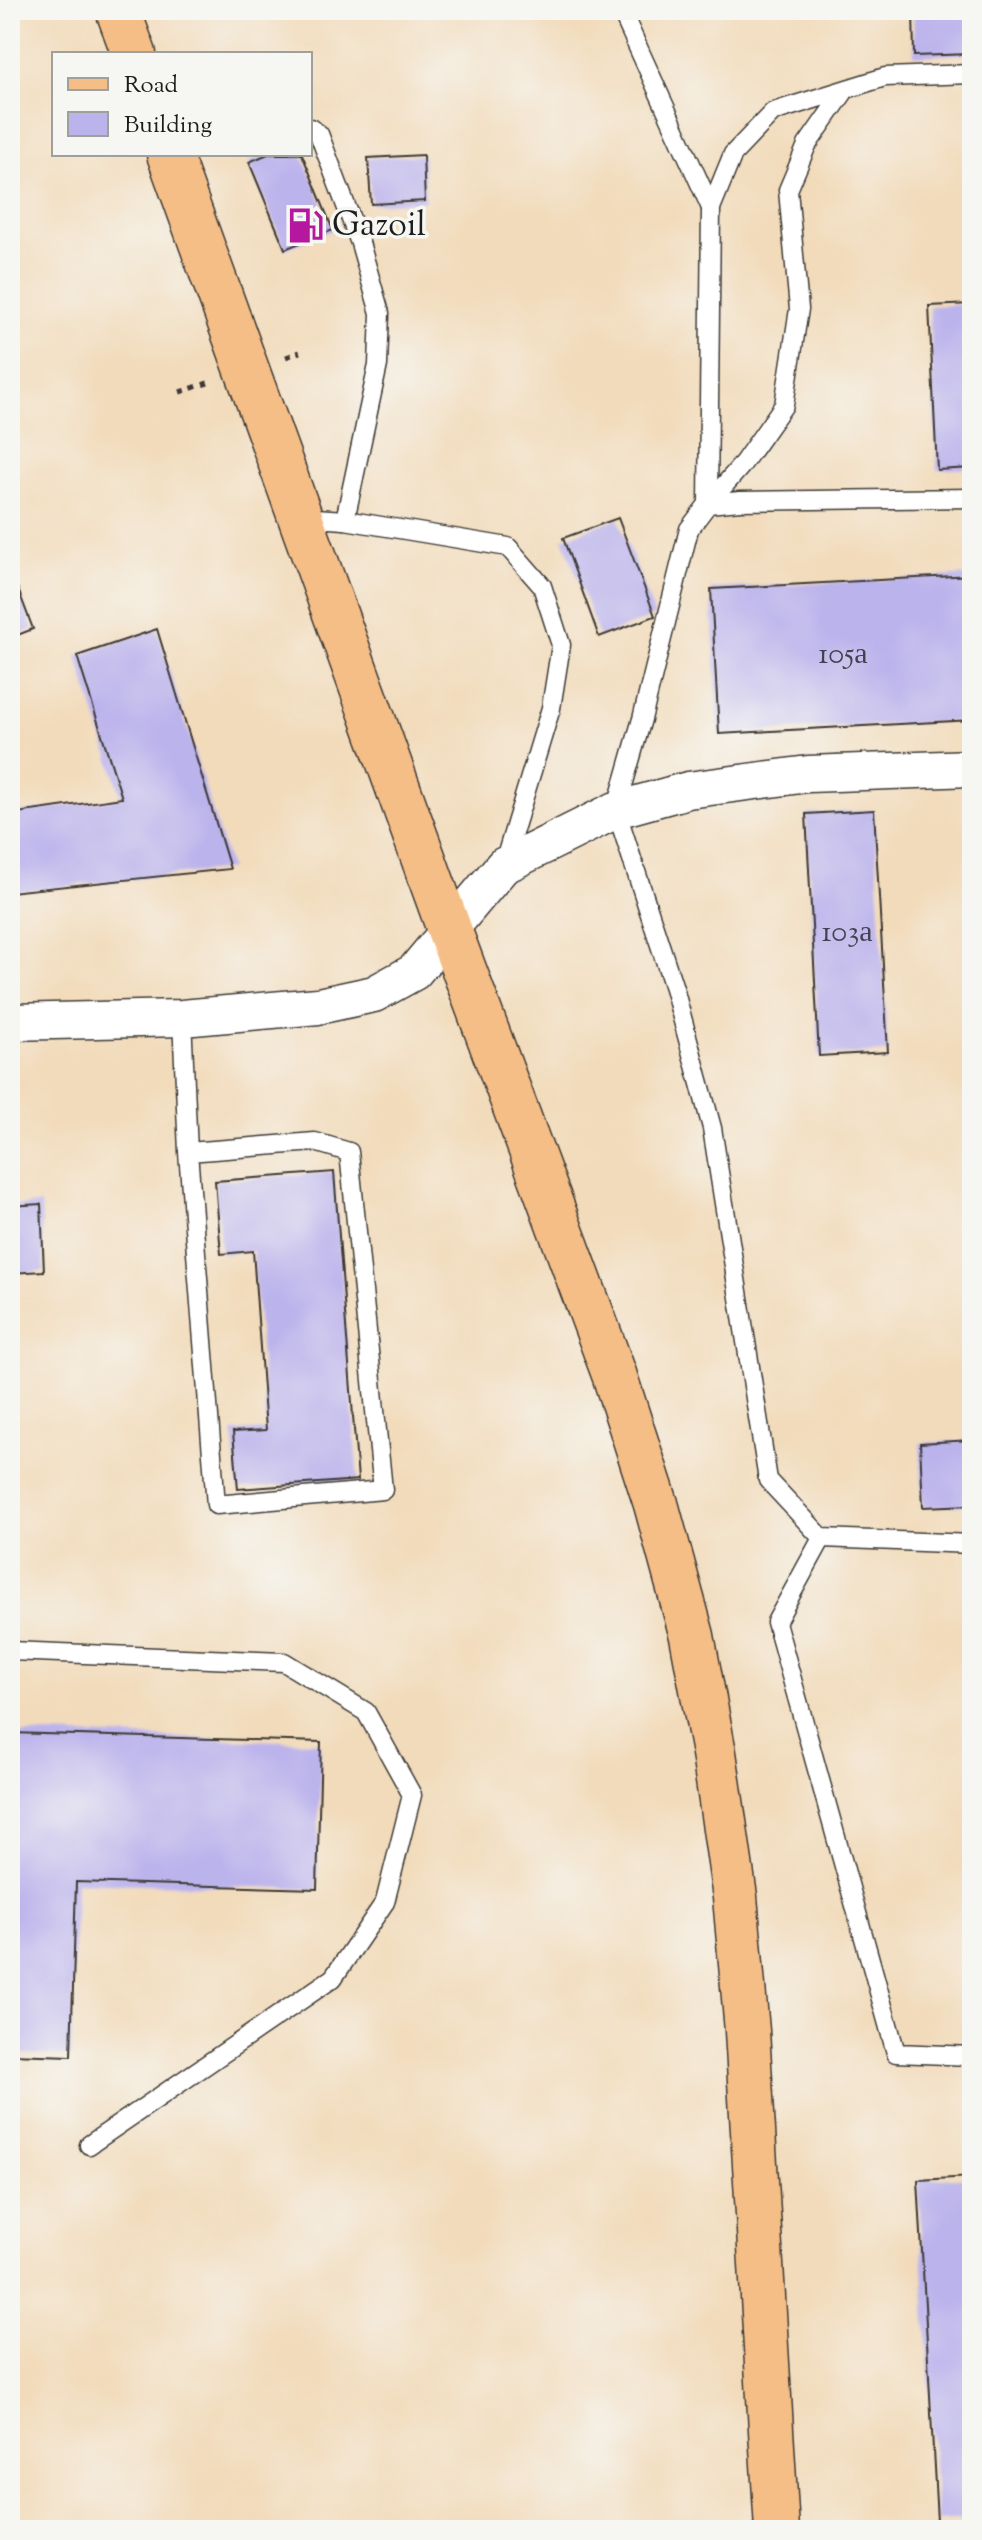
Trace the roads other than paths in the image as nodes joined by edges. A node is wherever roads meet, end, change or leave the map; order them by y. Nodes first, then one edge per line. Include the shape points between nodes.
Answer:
1 (621, 10) edge
2 (972, 74) edge
3 (846, 89) junction
4 (312, 129) edge
5 (170, 156) edge
6 (711, 208) junction
7 (972, 498) edge
8 (708, 504) junction
9 (300, 517) junction
10 (345, 520) junction
11 (972, 768) edge
12 (616, 810) junction
13 (503, 866) junction
14 (450, 932) junction
15 (182, 1018) junction
16 (10, 1022) edge
17 (188, 1152) junction
18 (822, 1538) junction
19 (972, 1544) edge
20 (10, 1651) edge
21 (972, 2056) edge
22 (89, 2145) dead end
23 (777, 2530) edge

1 - 6 lane
2 - 3 lane via 885,77
3 - 6 lane via 773,112 733,154
3 - 8 lane via 807,145 788,190 799,309 784,405
4 - 10 lane via 319,134 360,243 380,313 378,365
5 - 9 main road
6 - 8 lane
7 - 8 lane
8 - 12 lane via 689,529
9 - 10 lane
9 - 14 main road
10 - 13 lane via 508,547 542,586 561,645 551,708
11 - 12 street via 808,774 688,790
12 - 13 street
12 - 18 lane via 674,988 712,1128 768,1480
13 - 14 street
14 - 15 street via 414,972 374,994 318,1006
14 - 23 main road via 614,1374 692,1636 735,1897
15 - 16 street
15 - 17 lane
17 - 17 lane via 216,1505 383,1490 349,1152 315,1142
18 - 19 lane
18 - 21 lane via 776,1622 896,2053
20 - 22 lane via 284,1662 366,1712 412,1795 385,1902 333,1978

